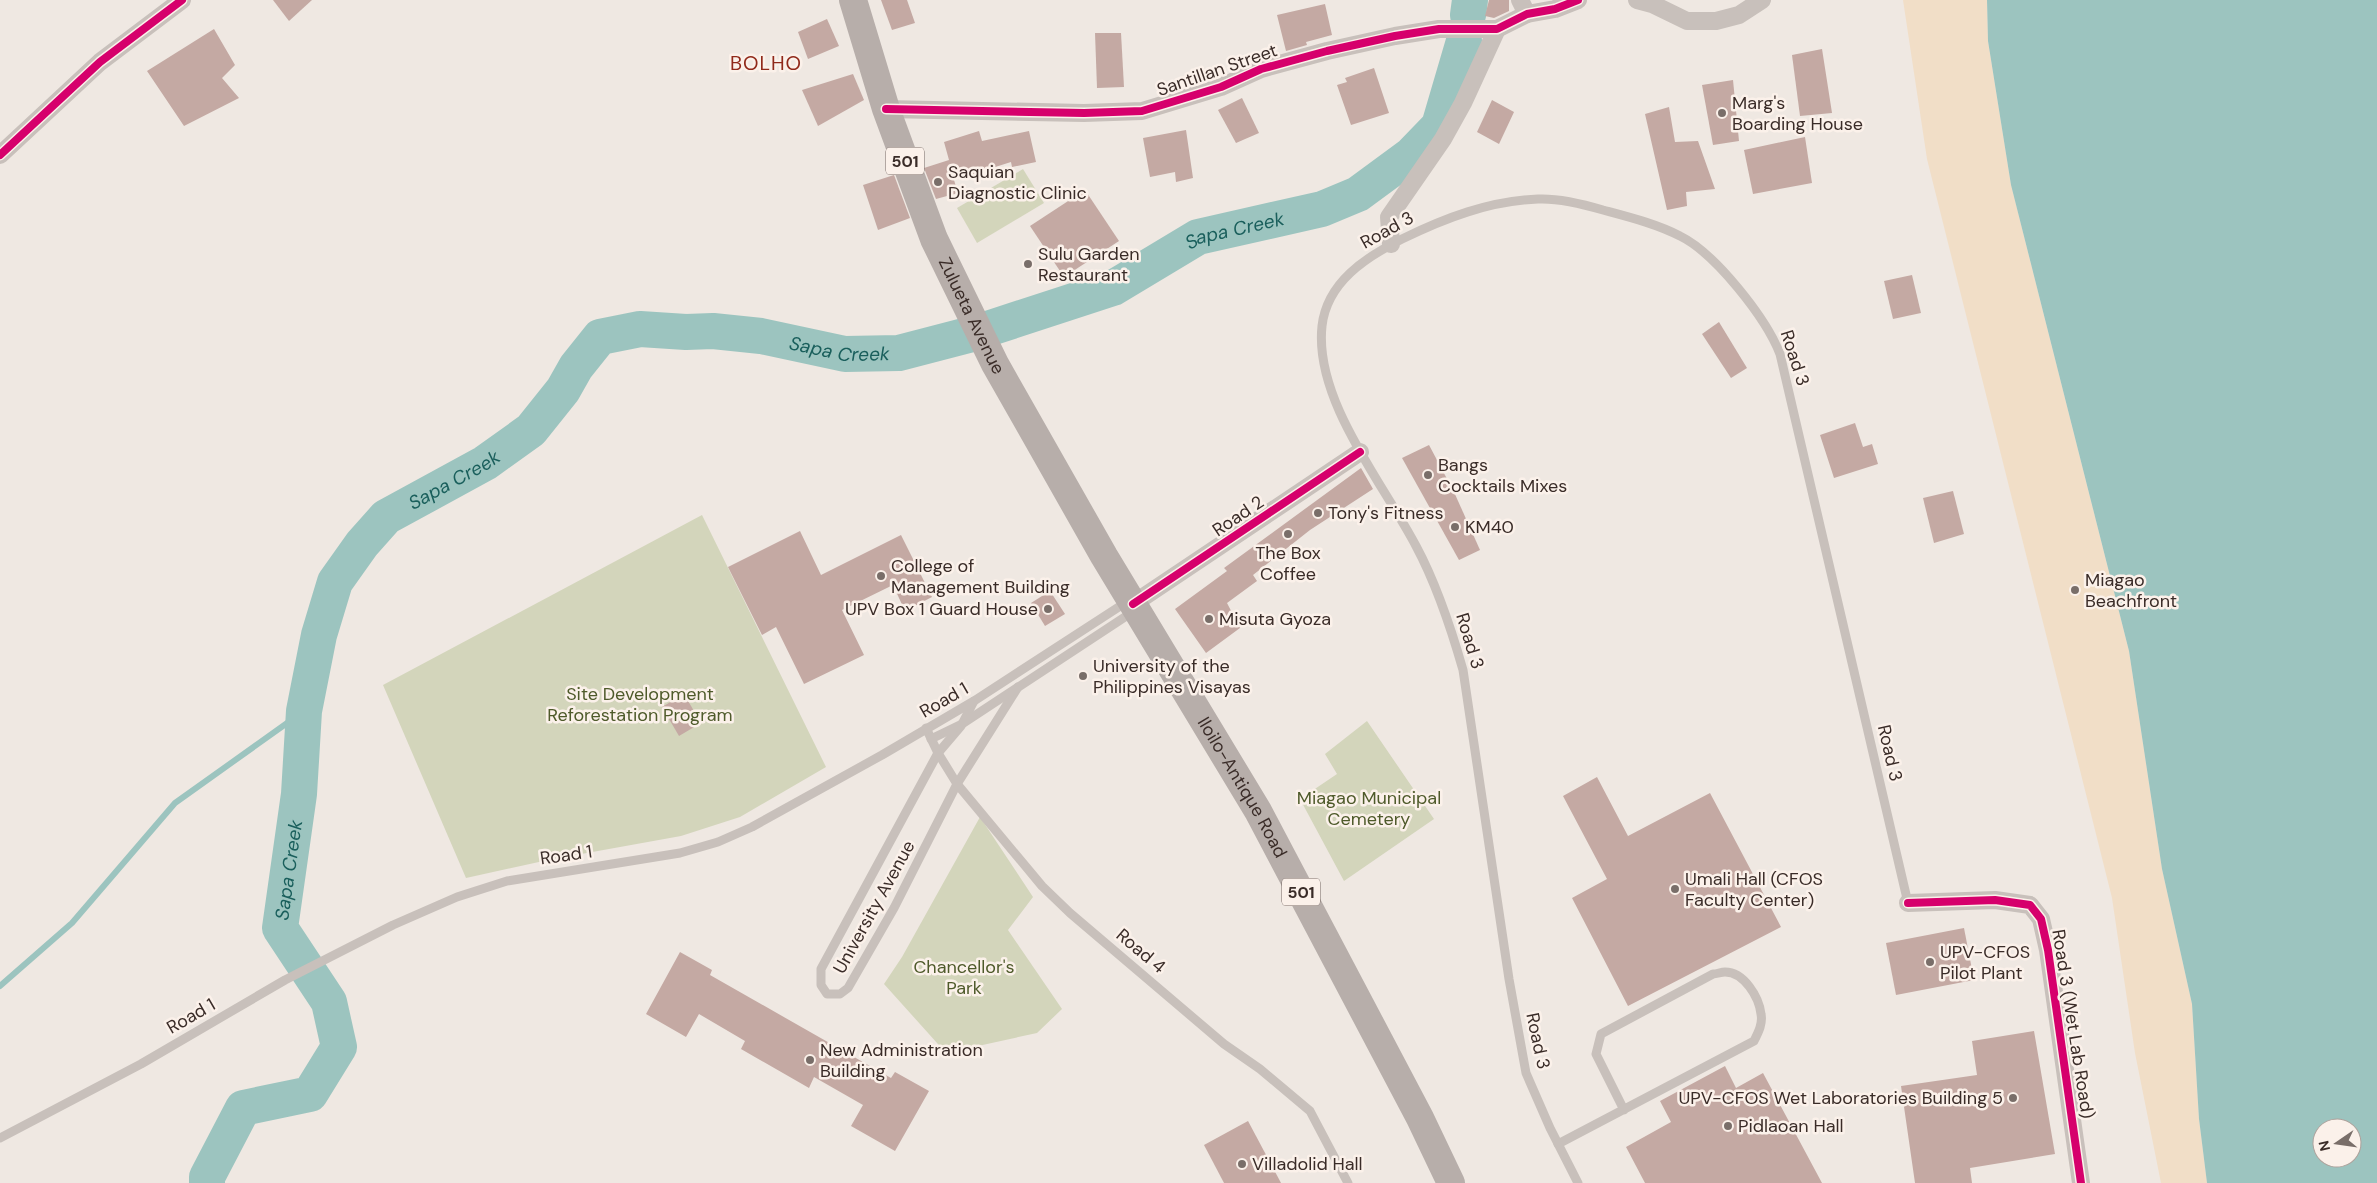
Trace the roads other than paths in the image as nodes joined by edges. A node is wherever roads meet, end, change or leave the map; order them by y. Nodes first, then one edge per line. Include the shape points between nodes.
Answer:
1 (182, 0) edge
2 (852, 0) edge
3 (1578, 0) edge
4 (1637, 0) edge
5 (1762, 0) edge
6 (1523, 7) edge
7 (1497, 30) junction
8 (886, 109) junction
9 (0, 155) edge
10 (1391, 244) junction
11 (1360, 452) junction
12 (1133, 605) junction
13 (1018, 687) junction
14 (974, 701) junction
15 (962, 724) junction
16 (926, 728) junction
17 (931, 739) junction
18 (938, 753) junction
19 (957, 784) junction
20 (1908, 903) joint
21 (1624, 1110) junction
22 (0, 1138) edge
23 (1558, 1144) junction
24 (1348, 1183) edge
25 (1451, 1183) edge
26 (1578, 1183) edge
27 (2081, 1183) edge

1 - 9 street via 100,62
2 - 8 main road, Zulueta Avenue / 501
3 - 6 street, Santillan Street via 1555,9
4 - 5 street via 1687,21 1716,21 1739,15
6 - 7 street, Santillan Street
7 - 8 street, Santillan Street via 1439,29 1335,49 1261,69 1221,87 1142,111
7 - 10 street via 1444,139 1389,217
8 - 12 main road, Zulueta Avenue / 501 via 934,239 995,364
10 - 11 lane, Road 3 via 1351,271 1336,287 1326,306 1322,325 1324,365
10 - 20 lane, Road 3 via 1422,228 1478,208 1513,201 1552,199 1618,214 1681,236 1745,296 1767,326 1780,354
11 - 12 street, Road 2
11 - 23 lane, Road 3 via 1416,545 1452,631 1463,670 1526,1073
12 - 13 lane, Road 1
12 - 14 lane, Road 1
12 - 25 main road, Iloilo-Antique Road / 501 via 1258,811
13 - 15 lane, Road 1
13 - 19 lane, University Avenue
14 - 15 lane, University Avenue
14 - 16 lane, Road 1
15 - 17 lane, Road 1
15 - 18 lane, University Avenue
16 - 17 lane, Road 4
16 - 22 lane, Road 1 via 752,827 718,842 653,858 507,881 457,897 393,925 285,980 141,1064
17 - 18 lane, Road 4
18 - 19 lane, Road 4
18 - 19 lane, University Avenue via 821,969 821,985 827,994 840,994 848,988 894,908
19 - 24 lane, Road 4 via 1042,886 1070,913 1224,1044 1310,1111
20 - 27 street, Road 3 (Wet Lab Road) via 1995,900 2030,904 2042,919
21 - 21 lane via 1754,1040 1762,1015 1742,978 1725,972 1713,974 1601,1034 1596,1054
21 - 23 lane
23 - 26 lane, Road 3

